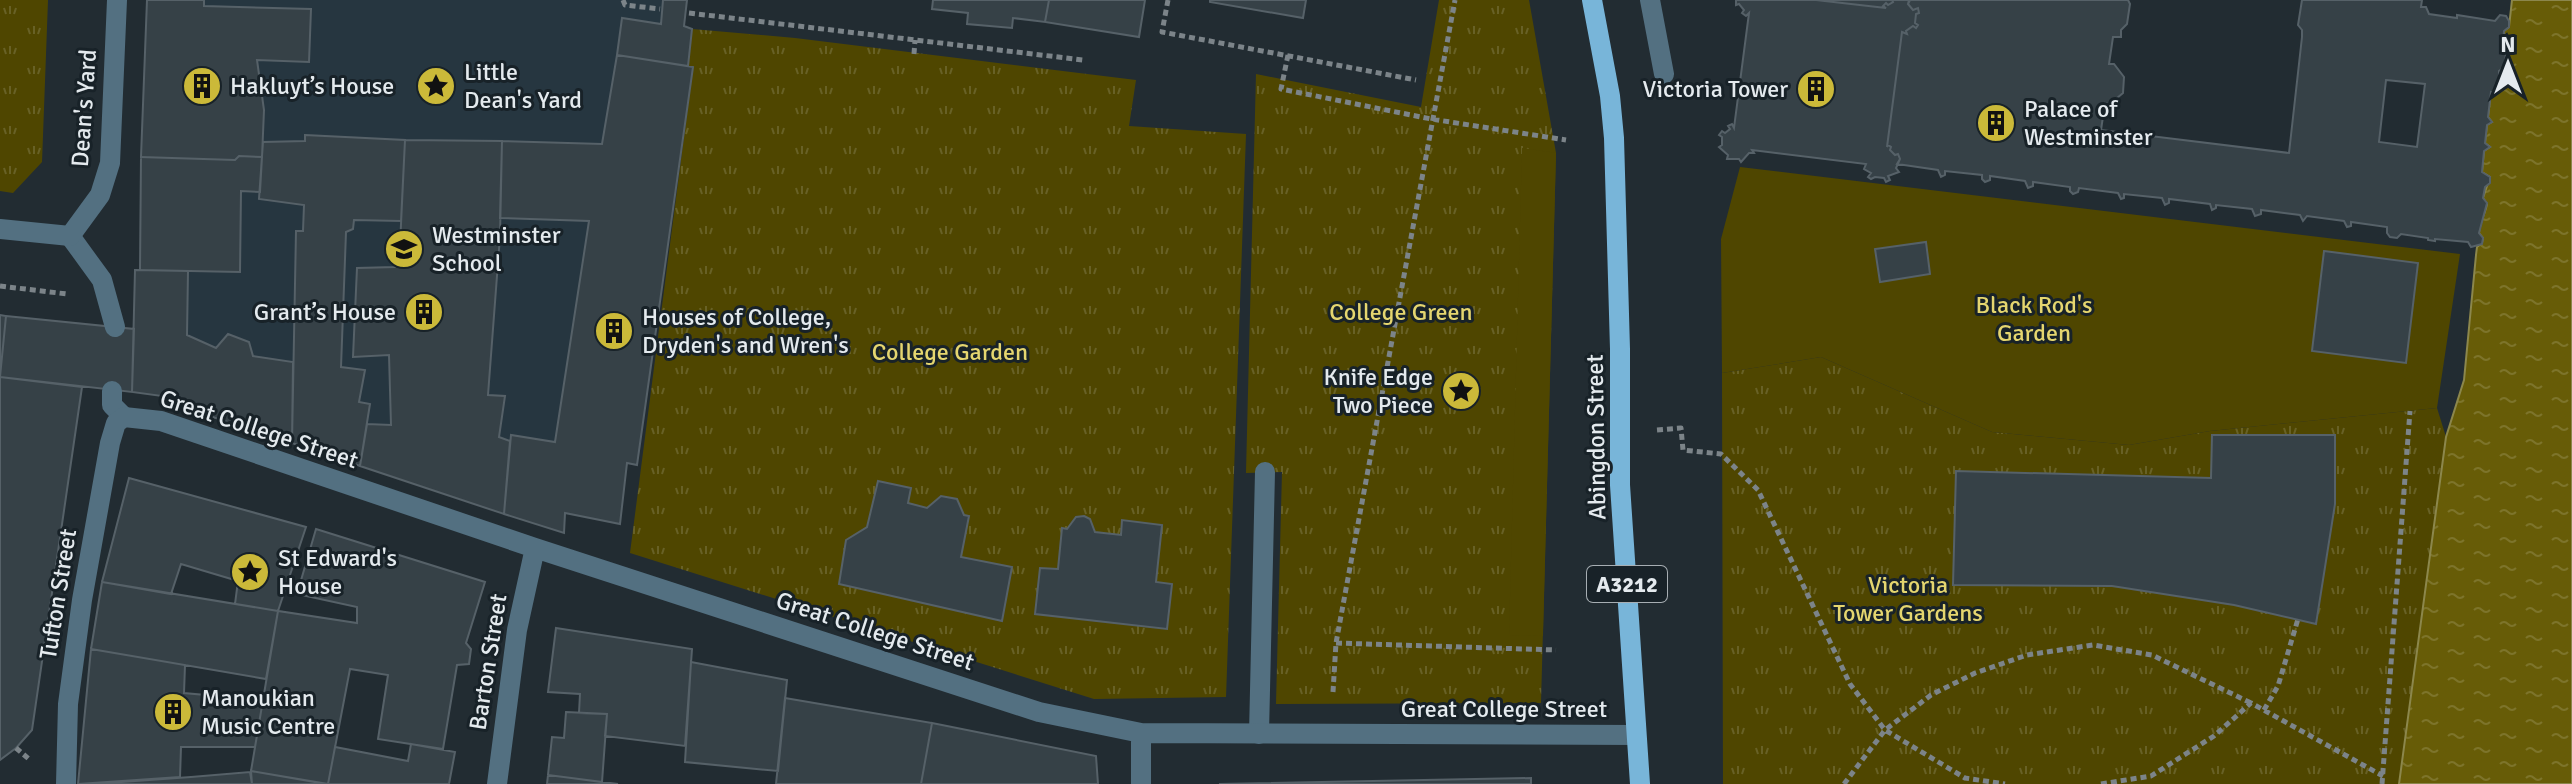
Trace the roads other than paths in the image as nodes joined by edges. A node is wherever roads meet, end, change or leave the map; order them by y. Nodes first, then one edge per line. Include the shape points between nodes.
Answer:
1 (117, 0) edge
2 (1592, 0) edge
3 (1650, 0) edge
4 (1664, 74) dead end
5 (0, 229) edge
6 (70, 236) junction
7 (115, 327) dead end
8 (112, 391) dead end
9 (124, 417) junction
10 (1265, 472) dead end
11 (535, 548) junction
12 (1141, 733) junction
13 (1259, 734) junction
14 (1636, 735) junction
15 (66, 784) edge
16 (497, 784) edge
17 (1141, 784) edge
18 (1640, 784) edge

1 - 6 street, Dean's Yard via 110,163 100,195
2 - 14 main road, Abingdon Street / A3212 via 1614,138 1620,485
3 - 4 street
5 - 6 street
6 - 7 street via 102,280
8 - 9 street via 112,405
9 - 11 street, Great College Street via 161,421
9 - 15 street, Tufton Street via 116,423 110,443 85,585 68,704
10 - 13 street
11 - 12 street, Great College Street via 1039,712
11 - 16 street, Barton Street via 517,630
12 - 13 street, Great College Street
12 - 17 street
13 - 14 street, Great College Street
14 - 18 main road, A3212

